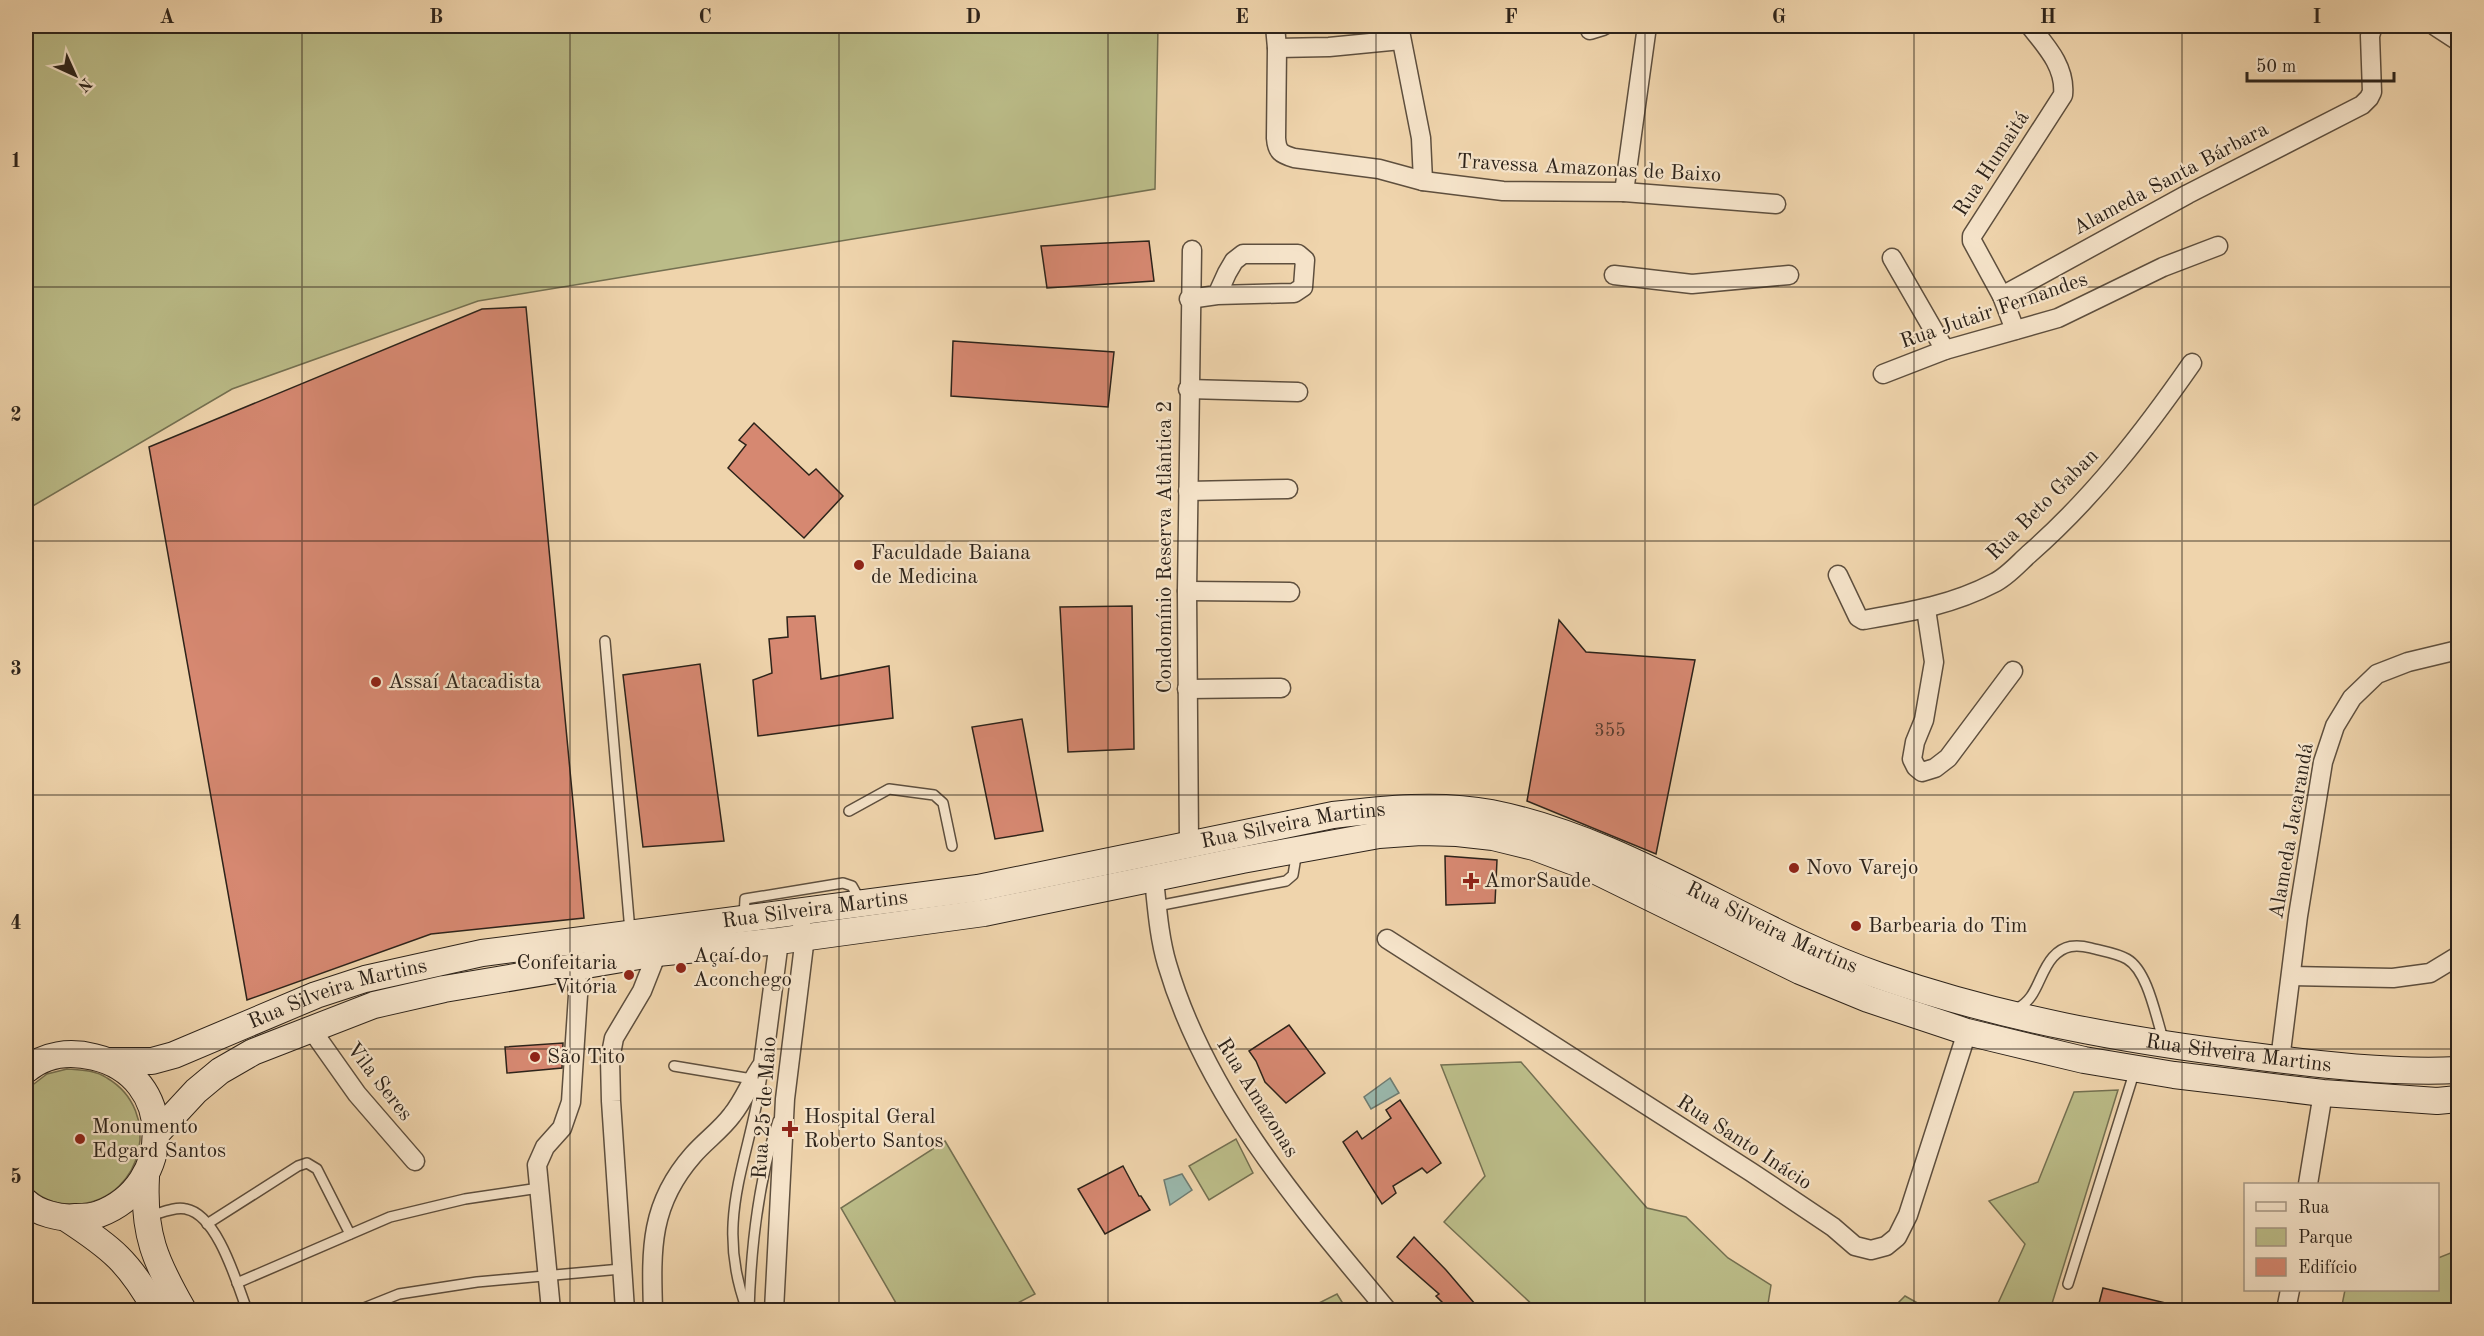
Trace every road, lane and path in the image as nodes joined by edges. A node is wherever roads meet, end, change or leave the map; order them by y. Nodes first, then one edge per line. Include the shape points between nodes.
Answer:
1 (1275, 26) edge
2 (1647, 26) edge
3 (2030, 26) edge
4 (2373, 26) edge
5 (2434, 26) edge
6 (1400, 33) edge
7 (2458, 41) edge
8 (1277, 48) junction
9 (1423, 180) junction
10 (1624, 192) junction
11 (1776, 204) dead end
12 (2218, 246) dead end
13 (1192, 250) dead end
14 (1892, 258) dead end
15 (1614, 275) dead end
16 (1790, 275) dead end
17 (1217, 296) junction
18 (2002, 297) junction
19 (1189, 299) junction
20 (2015, 330) junction
21 (1945, 350) junction
22 (2192, 363) dead end
23 (1884, 374) dead end
24 (1188, 389) junction
25 (1298, 392) dead end
26 (1288, 489) dead end
27 (1188, 491) junction
28 (1838, 575) dead end
29 (1187, 591) junction
30 (1290, 592) dead end
31 (1926, 609) junction
32 (605, 641) dead end
33 (2458, 650) edge
34 (2013, 671) dead end
35 (1281, 688) dead end
36 (1187, 689) junction
37 (849, 811) dead end
38 (1189, 844) junction
39 (952, 846) dead end
40 (1297, 850) junction
41 (1154, 879) junction
42 (862, 904) junction
43 (1157, 906) junction
44 (796, 911) junction
45 (744, 919) junction
46 (630, 934) junction
47 (805, 937) junction
48 (1387, 939) dead end
49 (778, 941) junction
50 (657, 953) junction
51 (2458, 956) edge
52 (576, 967) junction
53 (2291, 976) junction
54 (2007, 1013) junction
55 (311, 1029) junction
56 (1967, 1032) junction
57 (2165, 1044) junction
58 (775, 1055) junction
59 (2280, 1060) junction
60 (111, 1061) junction
61 (674, 1066) dead end
62 (2135, 1068) junction
63 (2458, 1070) edge
64 (26, 1071) edge
65 (752, 1079) junction
66 (2324, 1093) junction
67 (785, 1099) junction
68 (2458, 1099) edge
69 (157, 1133) junction
70 (414, 1161) dead end
71 (146, 1177) junction
72 (2308, 1183) edge
73 (538, 1188) junction
74 (27, 1206) edge
75 (146, 1217) junction
76 (66, 1218) junction
77 (207, 1224) junction
78 (350, 1234) junction
79 (621, 1269) junction
80 (548, 1277) junction
81 (237, 1283) junction
82 (2068, 1284) dead end
83 (2290, 1291) edge
84 (156, 1311) edge
85 (183, 1311) edge
86 (247, 1311) edge
87 (360, 1311) edge
88 (551, 1311) edge
89 (625, 1311) edge
90 (653, 1311) edge
91 (748, 1311) edge
92 (774, 1311) edge
93 (1387, 1311) edge
94 (2286, 1311) edge

1 - 8 street, Travessa Amazonas de Baixo
2 - 10 street
3 - 18 street, Rua Humaitá via 2060,69 2063,95 1972,236
4 - 18 street, Alameda Santa Bárbara via 2372,92 2362,105 2187,194
5 - 7 street
6 - 8 street via 1329,47
6 - 9 street via 1421,138
8 - 9 street, Travessa Amazonas de Baixo via 1276,138 1281,154
9 - 10 street, Travessa Amazonas de Baixo via 1503,191
10 - 11 street, Travessa Amazonas de Baixo
12 - 20 street, Rua Jutair Fernandes via 2163,267 2058,318
13 - 19 street, Condomínio Reserva Atlântica 2
14 - 21 street
15 - 16 street via 1692,284
17 - 17 street via 1294,293 1303,287 1305,260 1298,254 1243,254 1231,267
17 - 19 street
18 - 20 street, Rua Humaitá
19 - 24 street, Condomínio Reserva Atlântica 2
20 - 21 street, Rua Jutair Fernandes
21 - 23 street, Rua Jutair Fernandes
22 - 31 street, Rua Beto Gaban via 2146,429 2092,493 2044,541 1996,582
24 - 25 street
24 - 27 street, Condomínio Reserva Atlântica 2
26 - 27 street
27 - 29 street, Condomínio Reserva Atlântica 2
28 - 31 street, Rua Beto Gaban via 1863,620
29 - 30 street
29 - 36 street, Condomínio Reserva Atlântica 2
31 - 34 street via 1934,662 1924,720 1912,759 1922,772 1948,758
32 - 46 lane
33 - 53 street, Alameda Jacarandá via 2377,674 2352,698 2335,726 2324,762
35 - 36 street
36 - 38 street, Condomínio Reserva Atlântica 2
37 - 39 lane via 890,789 934,795 944,803
38 - 42 main road, Rua Silveira Martins via 978,888
38 - 54 main road, Rua Silveira Martins via 1382,809 1450,808 1490,813 1590,842 1811,948 1879,976
40 - 41 main road, Rua Silveira Martins
40 - 43 lane via 1293,875 1286,881
40 - 56 main road, Rua Silveira Martins via 1420,832 1493,837 1534,847 1590,868 1800,971
41 - 43 street, Rua Amazonas
41 - 47 main road, Rua Silveira Martins via 984,913
42 - 44 main road, Rua Silveira Martins
42 - 45 lane via 852,886 843,883 745,898
43 - 93 street, Rua Amazonas via 1166,962 1199,1049 1288,1190
44 - 45 main road, Rua Silveira Martins
44 - 47 street, Rua 25 de Maio
45 - 46 main road, Rua Silveira Martins
46 - 60 main road, Rua Silveira Martins via 482,953 365,980 278,1010 174,1055 152,1061
47 - 49 main road, Rua Silveira Martins
47 - 58 street, Rua 25 de Maio
48 - 56 street, Rua Santo Inácio via 1750,1172 1856,1246 1870,1250 1886,1246 1897,1237 1908,1215
49 - 50 main road, Rua Silveira Martins
49 - 58 street, Rua 25 de Maio
50 - 52 main road, Rua Silveira Martins
50 - 79 street via 642,991 614,1038 610,1059
51 - 53 street via 2430,973 2393,978
52 - 55 main road, Rua Silveira Martins via 374,1005
52 - 73 street via 578,995 571,1102 562,1128 537,1165
53 - 59 street, Alameda Jacarandá
54 - 57 main road, Rua Silveira Martins via 2106,1036
54 - 57 lane via 2031,998 2054,956 2066,947 2078,945 2125,957 2134,964 2147,984
55 - 69 main road, Rua Silveira Martins via 253,1052 220,1071
55 - 70 street, Vila Seres via 357,1094
56 - 62 main road, Rua Silveira Martins
57 - 59 main road, Rua Silveira Martins
58 - 65 street, Rua 25 de Maio
58 - 67 street, Rua 25 de Maio
58 - 91 lane via 732,1214 738,1286
59 - 63 main road, Rua Silveira Martins
60 - 64 main road via 74,1052 37,1061
60 - 69 main road via 135,1078 151,1104
61 - 65 lane
62 - 66 main road, Rua Silveira Martins
62 - 82 lane
65 - 90 street, Rua 25 de Maio via 732,1116 695,1153 668,1188 651,1253
66 - 68 main road, Rua Silveira Martins
66 - 72 street
67 - 91 lane via 772,1138 757,1217
67 - 92 street, Rua 25 de Maio
69 - 71 main road
71 - 75 main road
71 - 76 main road via 125,1201 97,1215
73 - 78 lane via 465,1199 390,1217
73 - 80 street
74 - 76 main road
75 - 77 lane via 187,1209
75 - 85 main road via 157,1262
76 - 84 main road via 120,1258
77 - 78 lane via 307,1163 316,1169
77 - 81 lane via 222,1246
78 - 81 lane
79 - 80 lane
79 - 89 street
80 - 87 lane via 477,1282 399,1294
80 - 88 street
81 - 86 lane
83 - 94 street

